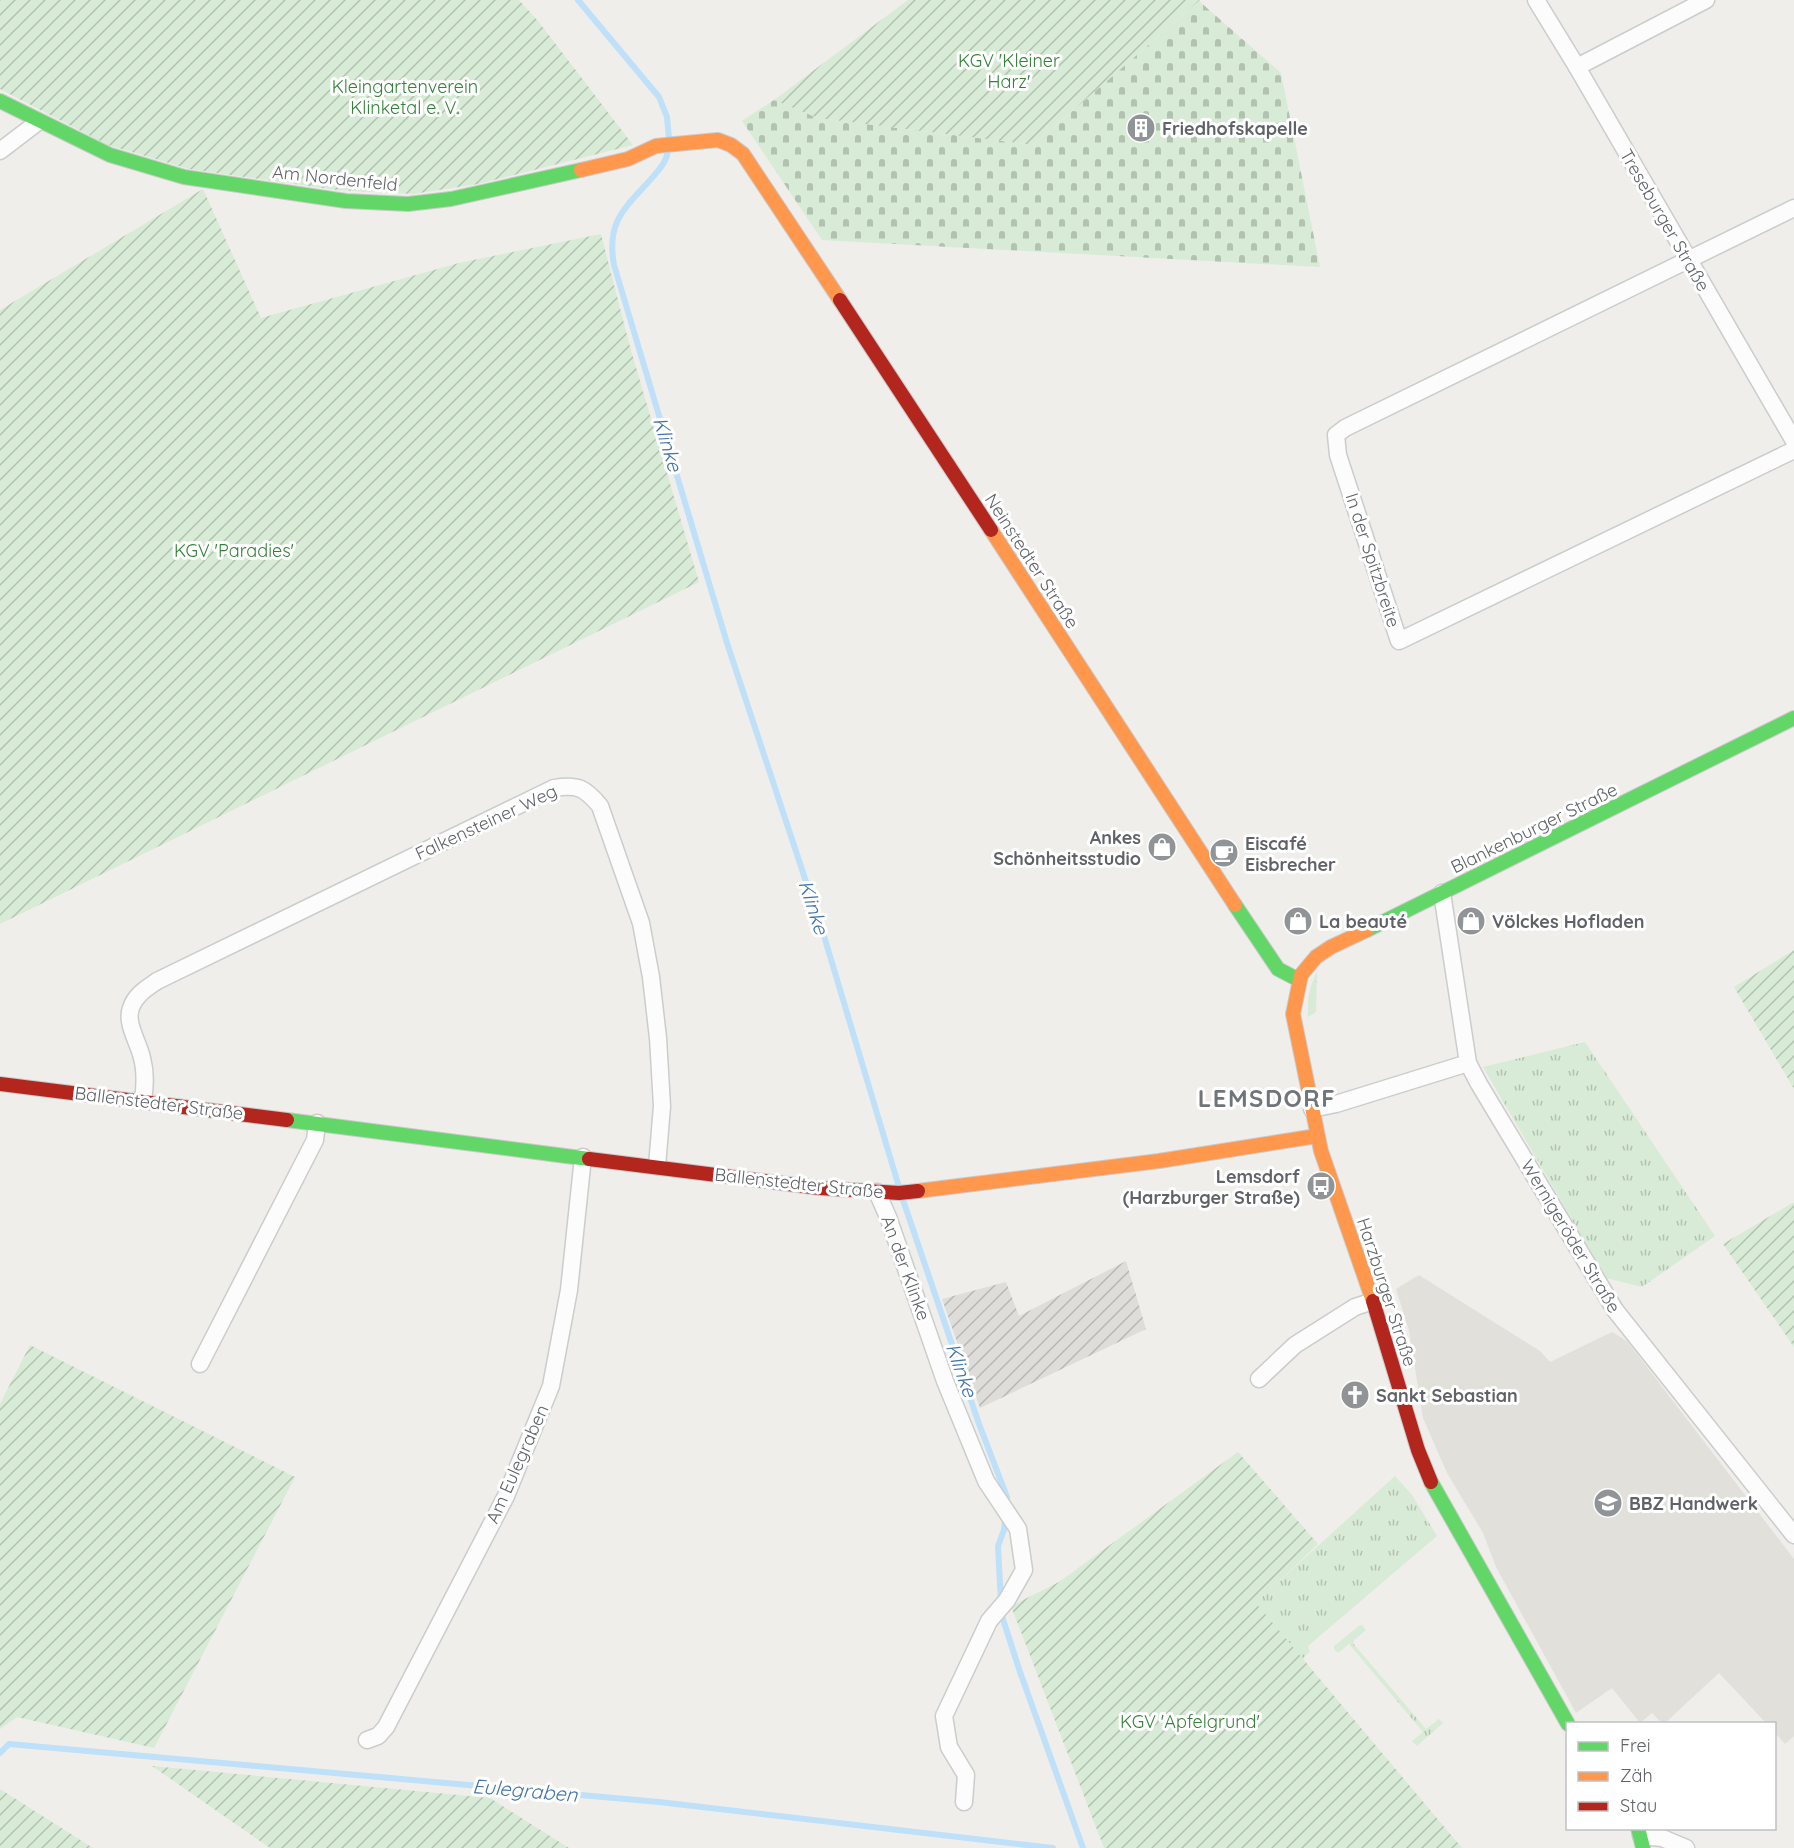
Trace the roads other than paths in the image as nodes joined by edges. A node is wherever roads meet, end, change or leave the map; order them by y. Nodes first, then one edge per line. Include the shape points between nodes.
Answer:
1 (1536, 0) edge
2 (1706, 0) edge
3 (1577, 67) junction
4 (0, 101) edge
5 (38, 122) junction
6 (0, 151) edge
7 (743, 154) joint
8 (1794, 208) edge
9 (1689, 261) junction
10 (1794, 441) edge
11 (1794, 450) edge
12 (1794, 718) edge
13 (1443, 893) junction
14 (1299, 980) junction
15 (1468, 1063) junction
16 (0, 1084) edge
17 (143, 1101) junction
18 (1312, 1109) junction
19 (317, 1124) junction
20 (1317, 1136) junction
21 (583, 1157) junction
22 (657, 1166) junction
23 (883, 1193) junction
24 (1373, 1301) junction
25 (200, 1364) dead end
26 (1259, 1379) dead end
27 (1794, 1535) edge
28 (1567, 1722) edge
29 (367, 1740) dead end
30 (964, 1802) dead end
31 (1641, 1838) edge
32 (1686, 1848) edge

1 - 3 street, Treseburger Straße
2 - 3 street
3 - 9 street, Treseburger Straße
4 - 5 street, Am Nordenfeld
5 - 6 street
5 - 7 street, Am Nordenfeld via 110,155 183,177 346,201 408,204 486,192 628,159 656,146 718,140
7 - 14 street, Neinstedter Straße via 1270,959 1278,969
8 - 9 street
9 - 10 street, Treseburger Straße
9 - 11 street, In der Spitzbreite via 1336,435 1338,455 1399,641
12 - 13 street, Blankenburger Straße
13 - 14 street, Blankenburger Straße via 1326,950 1308,965
13 - 15 street, Wernigeröder Straße
14 - 18 street, Harzburger Straße via 1293,1014
15 - 18 street
15 - 27 street, Wernigeröder Straße via 1615,1310
16 - 17 street, Ballenstedter Straße
17 - 19 street, Ballenstedter Straße
17 - 22 street, Falkensteiner Weg via 146,1078 130,1022 130,1008 140,992 554,788 570,785 587,791 600,806 641,923 658,1038 662,1106
18 - 20 street, Harzburger Straße
19 - 21 street, Ballenstedter Straße
19 - 25 street via 315,1140
20 - 23 street, Ballenstedter Straße via 1159,1161
20 - 24 street, Harzburger Straße
21 - 22 street, Ballenstedter Straße
21 - 29 street, Am Eulegraben via 569,1290 550,1386 496,1516 386,1727
22 - 23 street, Ballenstedter Straße
23 - 30 street, An der Klinke via 945,1380 993,1494 1018,1529 1024,1570 1007,1600 989,1620 944,1716 949,1747 966,1775
24 - 26 street via 1355,1307 1295,1345
24 - 28 street, Harzburger Straße via 1427,1473
31 - 32 street via 1662,1839

